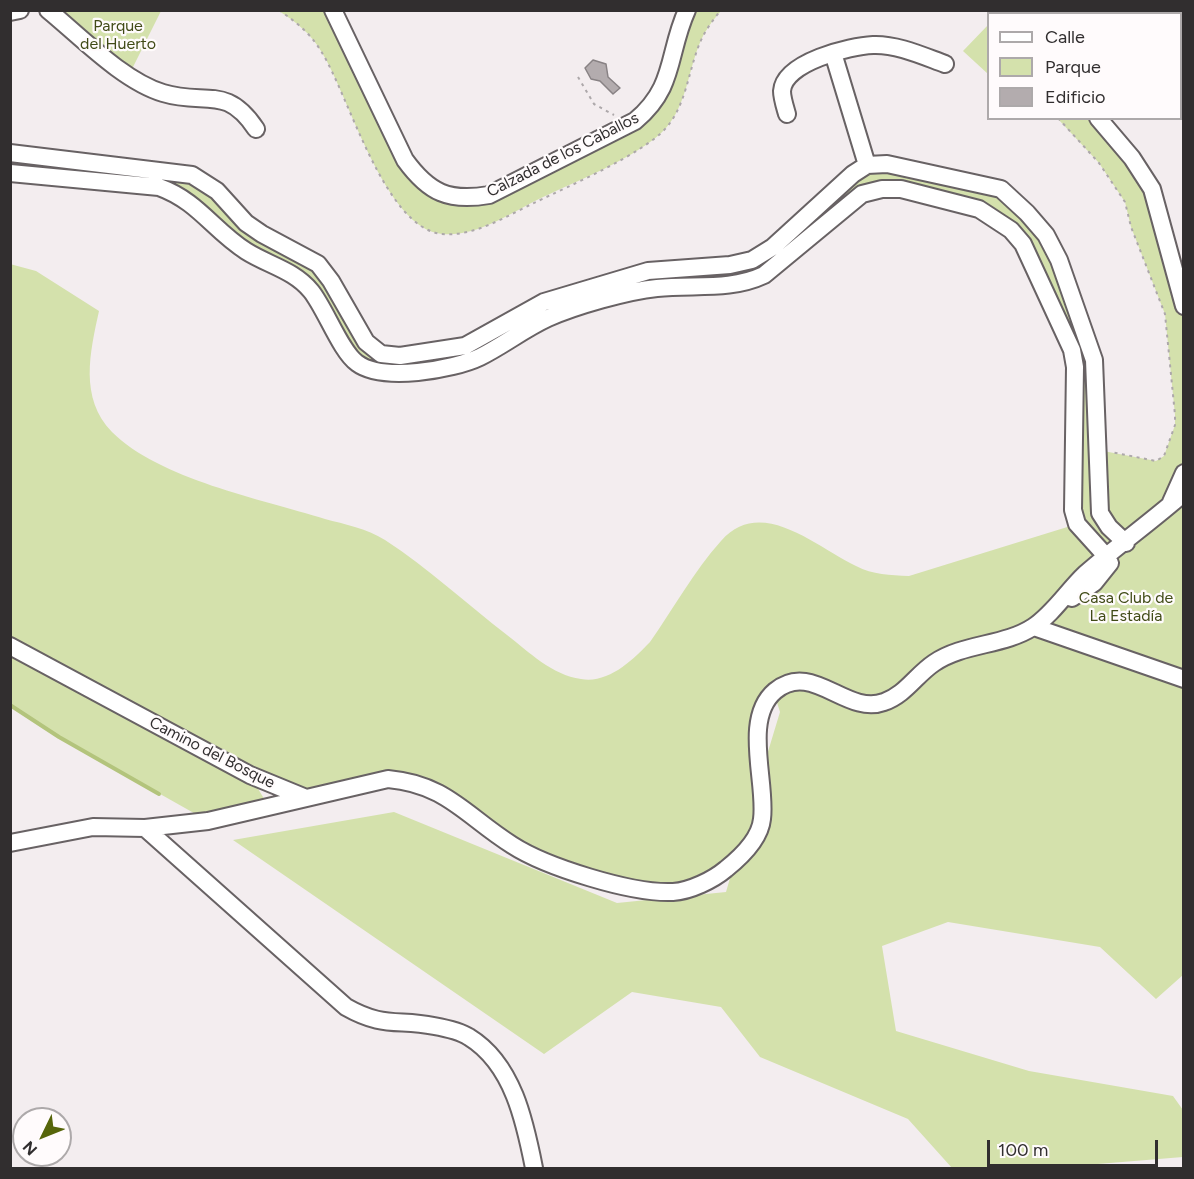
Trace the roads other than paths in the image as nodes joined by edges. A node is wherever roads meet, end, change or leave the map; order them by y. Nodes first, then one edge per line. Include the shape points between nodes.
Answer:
1 (20, 10) edge
2 (48, 10) edge
3 (333, 10) edge
4 (687, 10) edge
5 (10, 12) edge
6 (834, 53) junction
7 (945, 64) dead end
8 (787, 114) dead end
9 (1100, 120) edge
10 (256, 129) dead end
11 (10, 153) edge
12 (867, 165) junction
13 (10, 173) edge
14 (801, 222) junction
15 (812, 235) junction
16 (1184, 306) edge
17 (1184, 473) edge
18 (1184, 493) edge
19 (1170, 505) junction
20 (1125, 543) junction
21 (1105, 555) junction
22 (1039, 622) junction
23 (10, 646) edge
24 (1184, 680) edge
25 (250, 776) junction
26 (306, 798) junction
27 (270, 807) junction
28 (145, 828) junction
29 (10, 843) edge
30 (534, 1168) edge

1 - 5 street
2 - 10 street via 132,78 165,93 236,104
3 - 4 street, Calzada de los Caballos via 411,168 431,188 469,199 489,195 635,121 647,111 658,100 667,79
6 - 7 street via 873,45 912,52
6 - 8 street via 802,65 789,75 782,90
6 - 12 street
9 - 16 street via 1152,189
11 - 14 street via 192,175 217,191 246,223 318,264 332,281 366,342 381,354 400,356 465,346 544,302 648,272 730,266 752,260 773,248
12 - 14 street
12 - 20 street via 887,164 1001,189 1046,236 1059,260 1094,360 1100,513
13 - 15 street via 159,187 175,193 247,252 300,278 355,362 383,374 478,358 546,319 638,291 747,283 764,275
14 - 15 street
15 - 21 street via 862,194 901,189 979,209 1011,230 1023,244 1072,350 1073,510 1077,524
17 - 19 street
18 - 19 street
19 - 20 street
20 - 21 street
20 - 22 street via 1094,583
21 - 22 street via 1082,570
22 - 24 street
22 - 26 street via 935,662 905,690 883,703 858,704 814,682 787,683 773,692 761,713 758,760 762,820 745,854 714,879 675,892 634,888 539,860 455,802 413,781 388,779
23 - 25 street, Camino del Bosque
25 - 26 street, Camino del Bosque
25 - 27 street
26 - 27 street
27 - 28 street via 208,821
28 - 29 street via 93,827
28 - 30 street via 346,1007 367,1019 433,1026 468,1036 494,1057 523,1113

